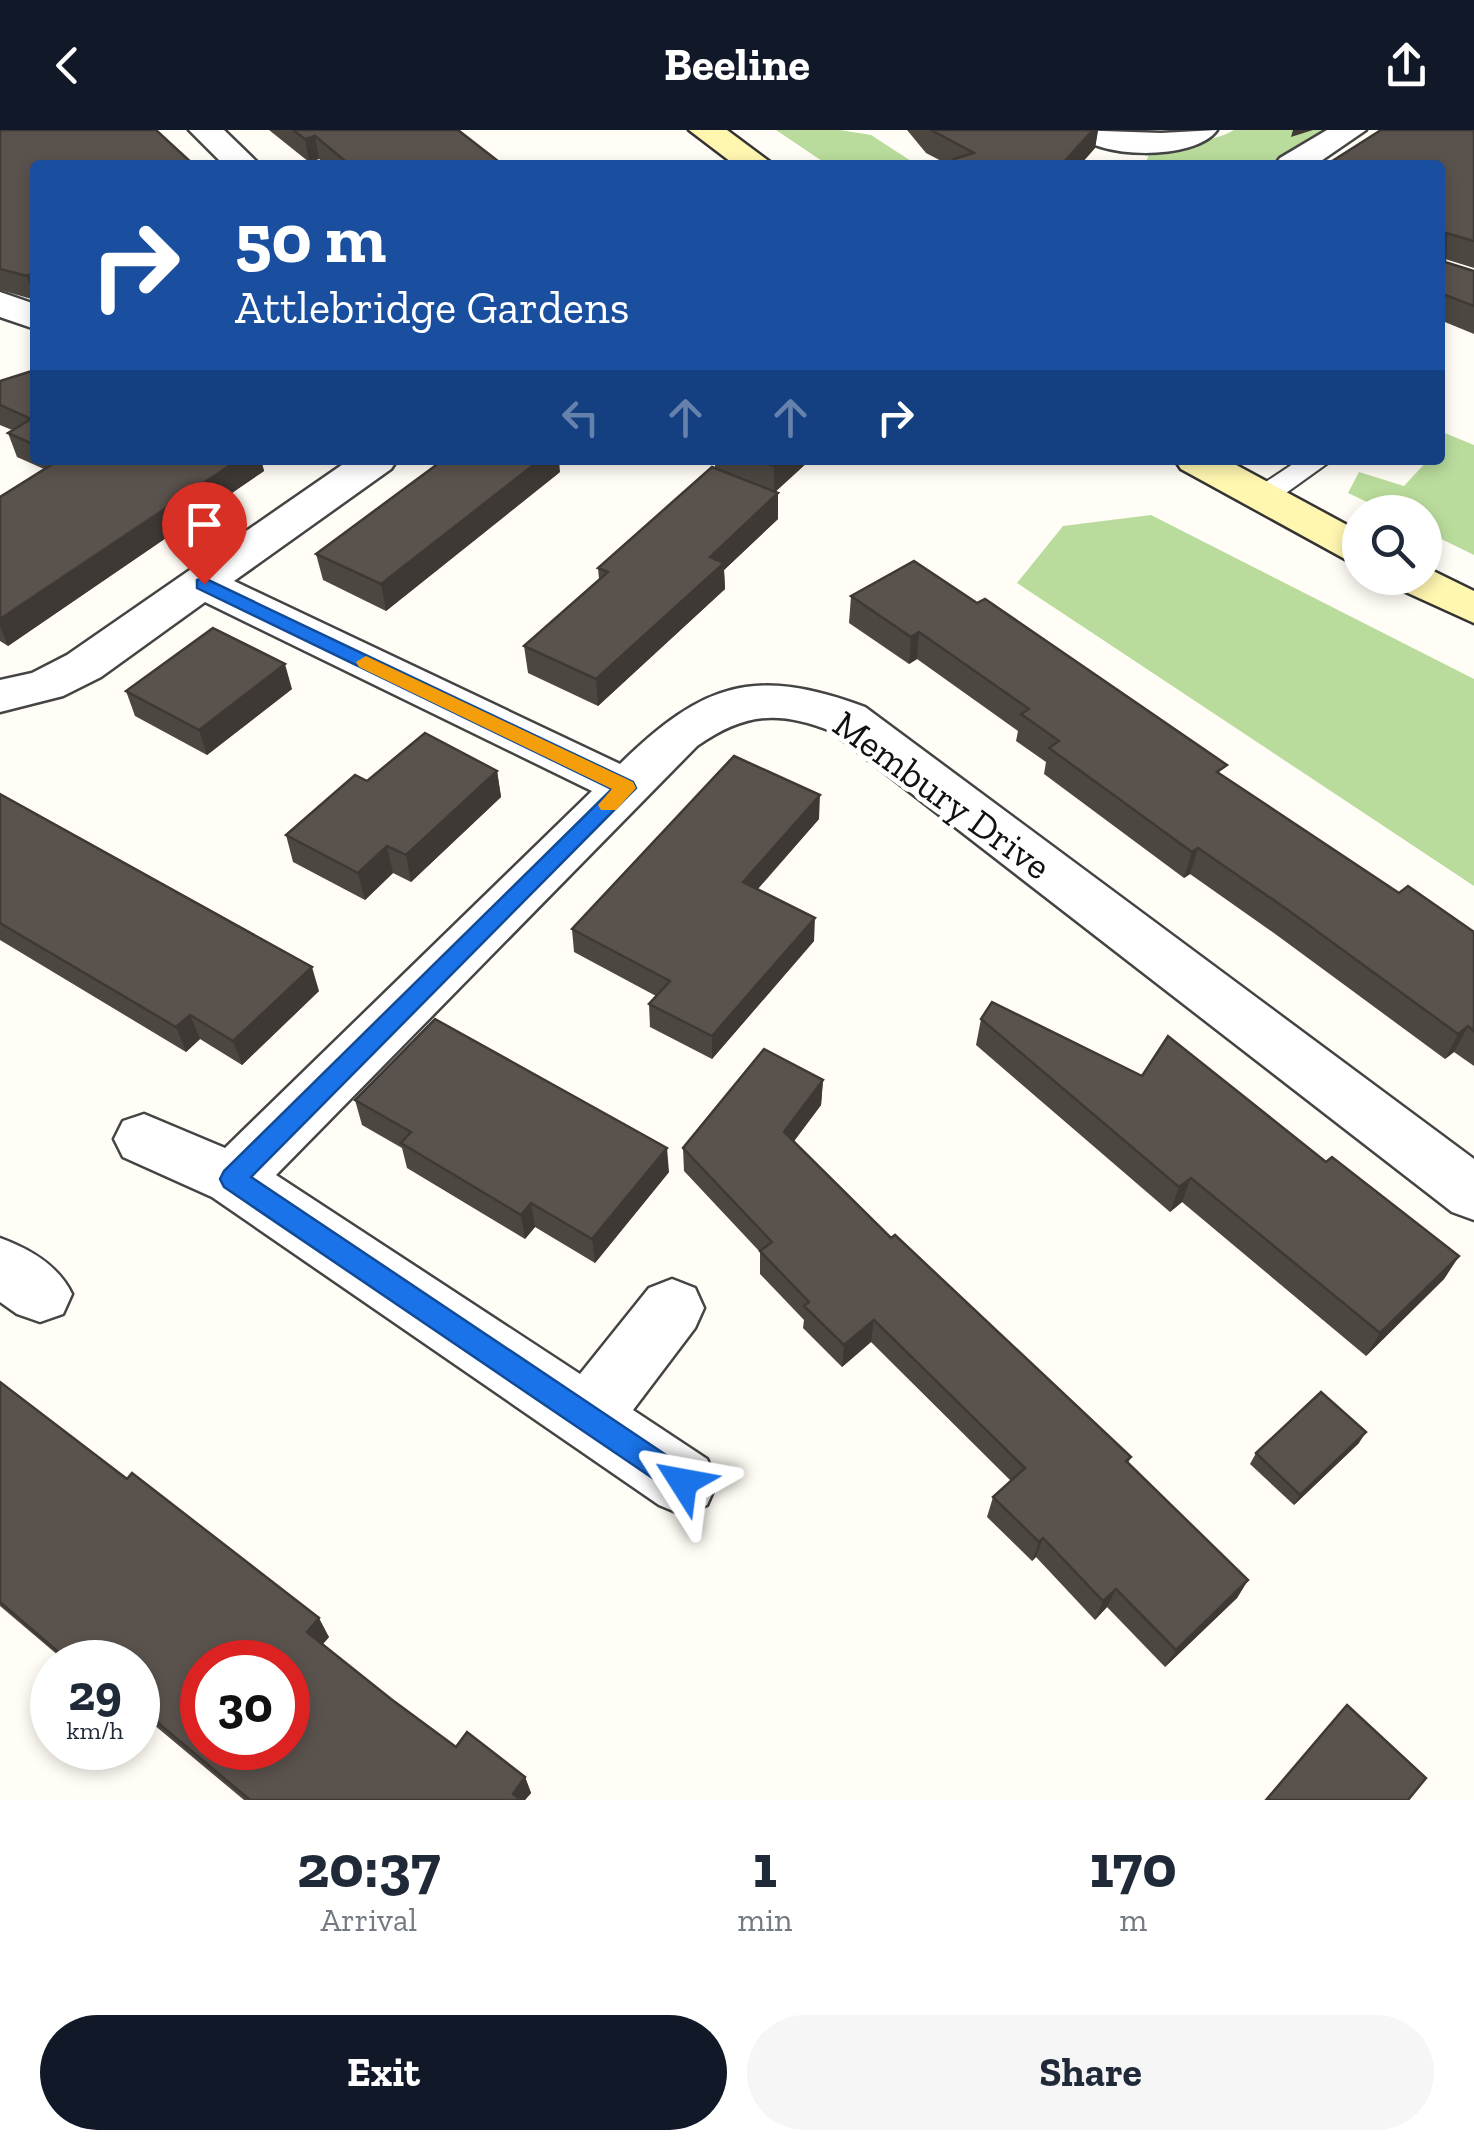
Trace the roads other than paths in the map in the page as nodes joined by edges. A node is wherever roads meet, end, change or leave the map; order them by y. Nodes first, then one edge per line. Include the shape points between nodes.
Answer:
1 (205, 130) edge
2 (705, 130) edge
3 (1089, 130) edge
4 (1202, 130) edge
5 (1350, 130) edge
6 (1119, 154) edge
7 (238, 160) edge
8 (749, 160) edge
9 (1300, 160) edge
10 (0, 304) edge
11 (30, 316) edge
12 (369, 465) edge
13 (1205, 465) edge
14 (1310, 465) edge
15 (1262, 497) junction
16 (1342, 540) edge
17 (204, 584) junction
18 (1442, 593) edge
19 (1474, 609) edge
20 (0, 696) edge
21 (626, 788) junction
22 (144, 1138) dead end
23 (233, 1179) junction
24 (1474, 1194) edge
25 (672, 1308) dead end
26 (587, 1417) junction
27 (683, 1482) dead end

1 - 7 street
2 - 8 street
3 - 6 street
4 - 6 street
5 - 9 street
10 - 11 street
12 - 17 street
13 - 15 street
14 - 15 lane
15 - 16 street
17 - 20 street via 84,666 46,685
17 - 21 street
18 - 19 street
21 - 23 street, Membury Drive
21 - 24 street, Membury Drive via 680,734 725,707 780,699 848,719
22 - 23 street
23 - 26 street
25 - 26 street
26 - 27 street

